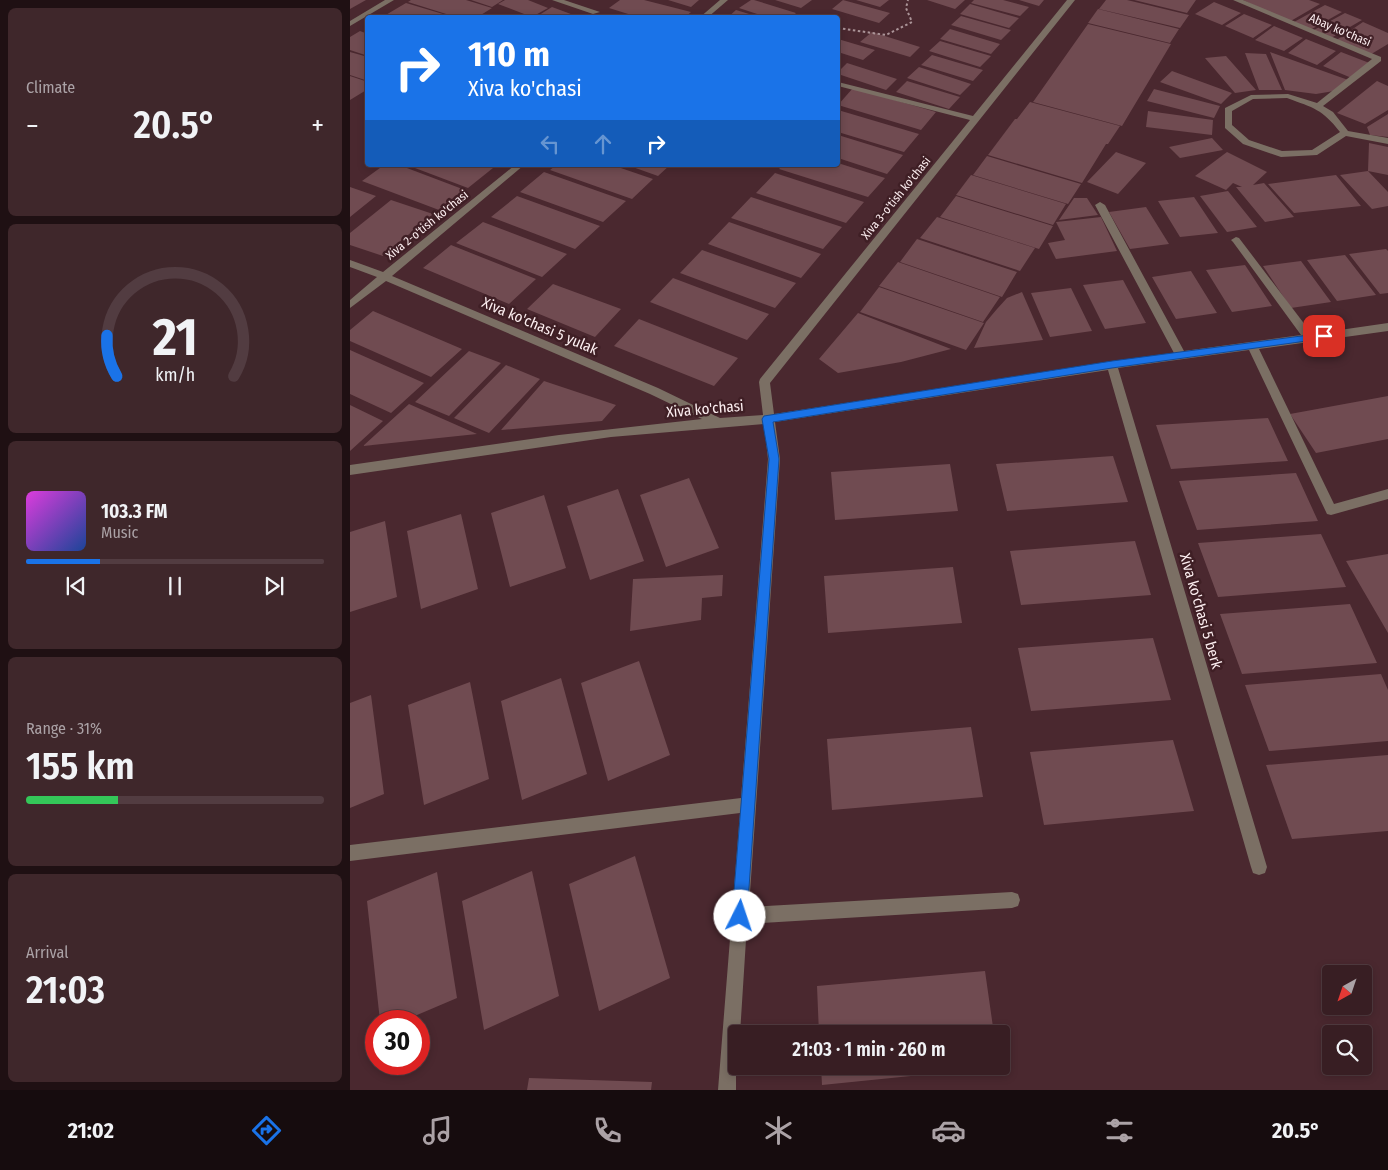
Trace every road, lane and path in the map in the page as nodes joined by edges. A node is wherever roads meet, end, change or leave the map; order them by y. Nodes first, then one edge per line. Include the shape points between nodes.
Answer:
1 (390, 0) edge
2 (556, 0) edge
3 (724, 0) edge
4 (908, 0) edge
5 (1071, 0) edge
6 (1237, 0) edge
7 (596, 12) dead end
8 (706, 15) edge
9 (350, 24) edge
10 (840, 28) edge
11 (840, 85) edge
12 (1318, 106) junction
13 (976, 119) junction
14 (1345, 133) junction
15 (1388, 141) edge
16 (518, 167) edge
17 (1100, 205) dead end
18 (1236, 240) dead end
19 (350, 264) edge
20 (383, 276) junction
21 (350, 305) edge
22 (1388, 327) edge
23 (1309, 338) junction
24 (1252, 346) junction
25 (1181, 355) junction
26 (1112, 364) junction
27 (768, 419) junction
28 (716, 421) junction
29 (350, 470) edge
30 (1388, 494) edge
31 (748, 804) junction
32 (350, 853) edge
33 (1259, 868) dead end
34 (1012, 900) dead end
35 (740, 916) junction
36 (727, 1090) edge

1 - 9 street
2 - 7 street
3 - 8 street
4 - 10 path via 906,8 912,22 886,35
5 - 13 street, Xiva 3-o'tish ko'chasi
6 - 12 street, Abay ko'chasi via 1381,57
11 - 13 street
12 - 14 street via 1330,114
12 - 14 street via 1288,96 1250,97 1228,110 1228,126 1246,142 1281,154 1314,153
13 - 27 street, Xiva 3-o'tish ko'chasi via 764,382
14 - 15 street
16 - 20 street, Xiva 2-o'tish ko'chasi
17 - 25 street
18 - 23 street
19 - 20 street, Xiva ko'chasi 5 yulak
20 - 21 street, Xiva 2-o'tish ko'chasi
20 - 28 street, Xiva ko'chasi 5 yulak via 654,391
22 - 23 street, Xiva ko'chasi
23 - 24 street, Xiva ko'chasi
24 - 25 street, Xiva ko'chasi
24 - 30 street via 1331,510
25 - 26 street, Xiva ko'chasi
26 - 27 street, Xiva ko'chasi
26 - 33 street, Xiva ko'chasi 5 berk
27 - 28 street, Xiva ko'chasi
27 - 31 street, Xiva 3-o'tish ko'chasi via 774,459
28 - 29 street, Xiva ko'chasi
31 - 32 street
31 - 35 street, Xiva 3-o'tish ko'chasi
34 - 35 street
35 - 36 street, Xiva 3-o'tish ko'chasi

